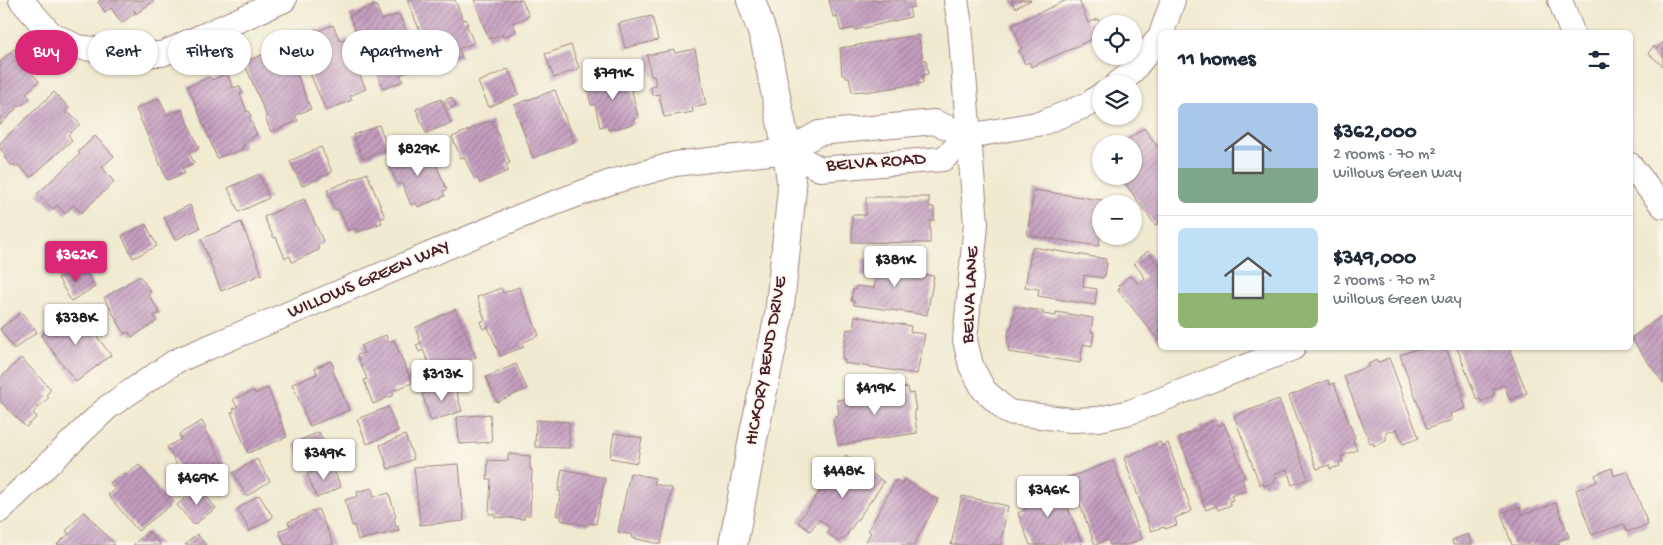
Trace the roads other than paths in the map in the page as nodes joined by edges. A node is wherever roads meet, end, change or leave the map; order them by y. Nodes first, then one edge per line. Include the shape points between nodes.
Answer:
1 (21, 0) edge
2 (284, 0) edge
3 (751, 0) edge
4 (956, 0) edge
5 (1173, 0) edge
6 (1560, 0) edge
7 (1163, 30) edge
8 (1571, 30) edge
9 (1158, 39) edge
10 (1129, 75) edge
11 (1092, 102) edge
12 (969, 136) junction
13 (787, 151) junction
14 (1633, 168) edge
15 (1663, 206) edge
16 (1288, 350) edge
17 (0, 510) edge
18 (733, 545) edge

1 - 2 street via 50,33 77,47 162,54
3 - 13 street, HICKORY BEND DRIVE via 765,41
4 - 12 street, BELVA LANE
5 - 7 street
6 - 8 street
9 - 10 street
11 - 12 street via 1042,123
12 - 13 street, BELVA ROAD via 934,122 819,133
12 - 13 street, BELVA ROAD via 943,159 820,169
12 - 16 street, BELVA LANE via 976,224 965,340 971,366 984,390 1008,412 1071,420 1099,419 1130,412
13 - 17 street, WILLOWS GREEN WAY via 676,164 611,182 533,211 176,361 108,407
13 - 18 street, HICKORY BEND DRIVE via 792,189 778,315
14 - 15 street

